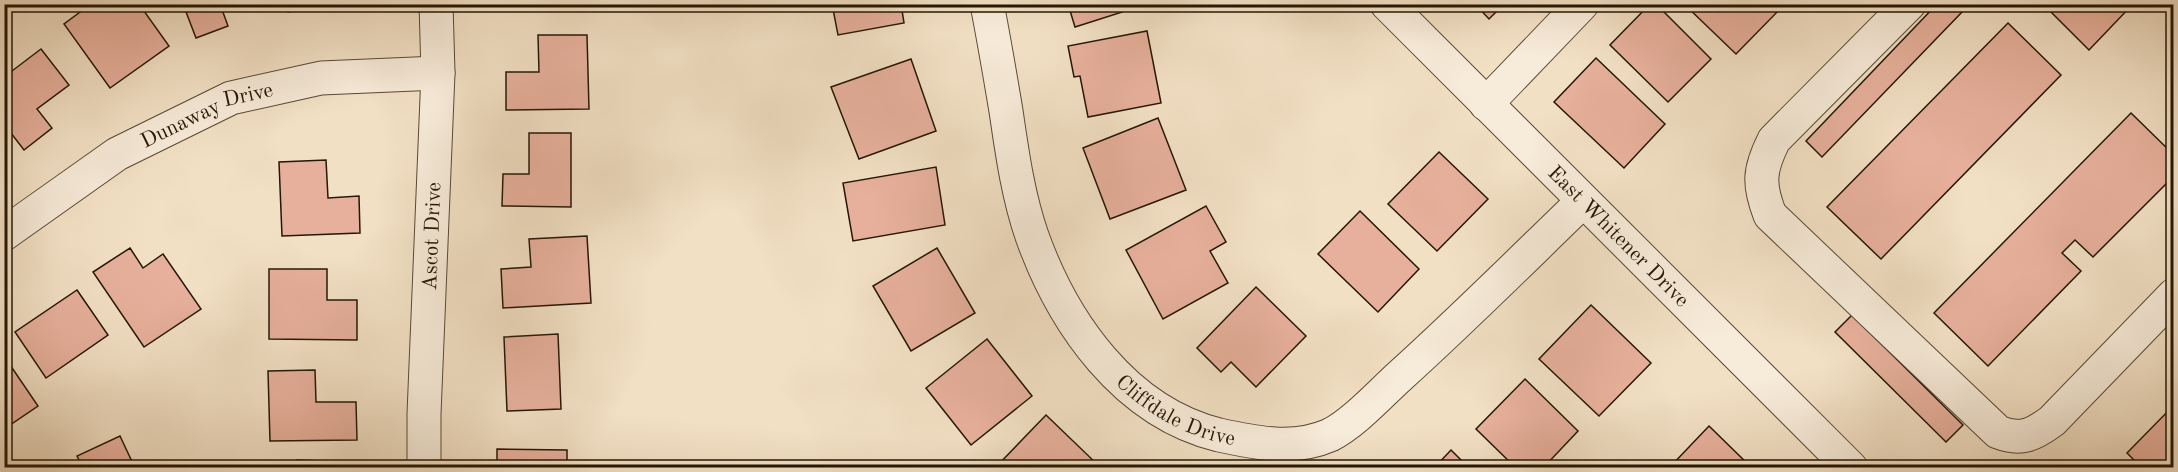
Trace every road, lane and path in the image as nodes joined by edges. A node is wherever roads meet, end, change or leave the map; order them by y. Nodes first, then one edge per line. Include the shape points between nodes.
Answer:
1 (436, 4) edge
2 (987, 4) edge
3 (1387, 4) edge
4 (1582, 4) edge
5 (1909, 4) edge
6 (438, 73) junction
7 (1486, 104) junction
8 (1582, 202) junction
9 (4, 234) edge
10 (2174, 295) edge
11 (424, 468) edge
12 (1851, 468) edge

1 - 6 street, Ascot Drive
2 - 8 street, Cliffdale Drive via 1016,174 1032,235 1058,294 1086,340 1120,380 1148,403 1205,431 1284,446 1309,443 1332,434 1411,366
3 - 7 street, East Whitener Drive
4 - 7 street
5 - 10 street via 1774,140 1762,163 1761,180 1770,215 1998,432 2013,438 2036,432 2052,421
6 - 9 street, Dunaway Drive via 321,78 231,98 117,154
6 - 11 street, Ascot Drive
7 - 8 street, East Whitener Drive
8 - 12 street, East Whitener Drive

